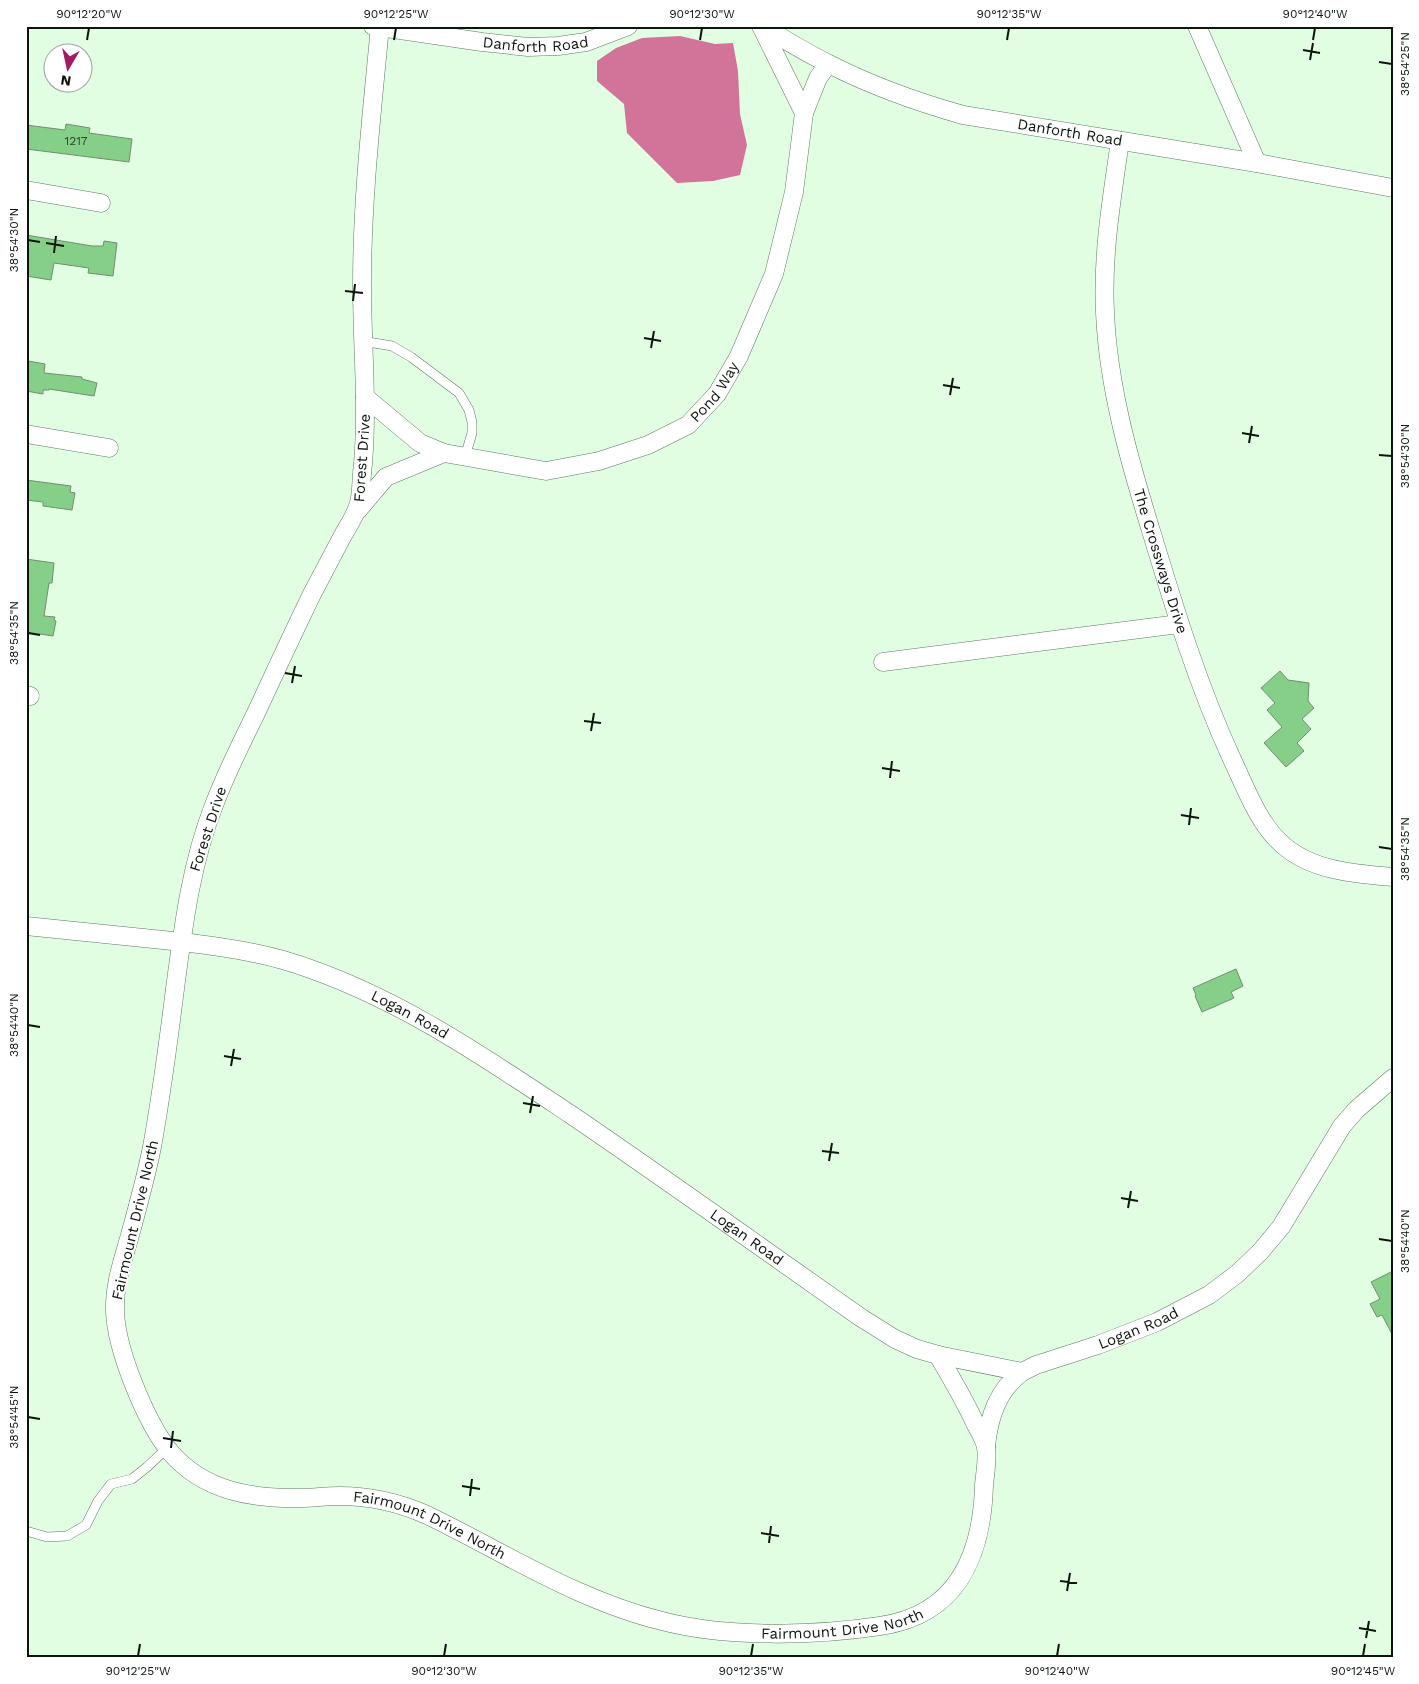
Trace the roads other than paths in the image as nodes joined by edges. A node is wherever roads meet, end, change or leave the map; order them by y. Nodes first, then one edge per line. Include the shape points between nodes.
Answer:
1 (628, 26) edge
2 (761, 26) edge
3 (1197, 26) edge
4 (377, 27) edge
5 (828, 64) junction
6 (804, 113) junction
7 (1120, 141) junction
8 (1257, 163) junction
9 (1393, 188) edge
10 (26, 190) edge
11 (102, 203) dead end
12 (362, 341) junction
13 (365, 397) junction
14 (26, 434) edge
15 (109, 448) dead end
16 (444, 453) junction
17 (465, 457) junction
18 (358, 510) junction
19 (1179, 624) junction
20 (883, 662) dead end
21 (1393, 877) edge
22 (26, 926) edge
23 (181, 942) junction
24 (1393, 1078) edge
25 (938, 1355) junction
26 (1022, 1372) junction
27 (986, 1446) junction
28 (167, 1448) junction
29 (26, 1531) edge

1 - 4 street, Danforth Road via 586,42 528,47
2 - 5 street, Danforth Road
2 - 6 street
3 - 8 street
4 - 12 street, Forest Drive via 364,207
5 - 6 street, Pond Way via 818,78
5 - 7 street, Danforth Road via 932,107
6 - 17 street, Pond Way via 794,192 774,274 739,356 717,394 688,425 648,445 546,471
7 - 8 street, Danforth Road
7 - 19 street, The Crossways Drive via 1105,270 1109,355 1137,485
8 - 9 street, Danforth Road
10 - 11 street
12 - 13 street, Forest Drive
12 - 17 lane via 392,346 459,393 472,422
13 - 16 street, Pond Way via 420,443
13 - 18 street, Forest Drive
14 - 15 street
16 - 17 street, Pond Way
16 - 18 street via 386,477
18 - 23 street, Forest Drive via 312,595 228,770 201,843
19 - 20 street
19 - 21 street, The Crossways Drive via 1219,730 1257,809 1275,838 1291,852 1311,861 1357,874
22 - 23 street, Logan Road
23 - 25 street, Logan Road via 229,948 286,961 381,999 437,1029 631,1155 860,1317 895,1339
23 - 28 street, Fairmount Drive North via 161,1102 115,1301 120,1344 153,1427
24 - 26 street, Logan Road via 1357,1108 1342,1126 1281,1227 1237,1274 1209,1296 1157,1322
25 - 26 street, Logan Road
25 - 27 street, Fairmount Drive North
26 - 27 street via 1003,1391 992,1412
27 - 28 street, Fairmount Drive North via 984,1497 972,1554 959,1580 941,1601 907,1620 882,1626 775,1633 695,1628 614,1606 407,1507 376,1499 342,1496 270,1497 217,1486 189,1471
28 - 29 lane via 132,1479 111,1484 86,1525 67,1536 47,1537

